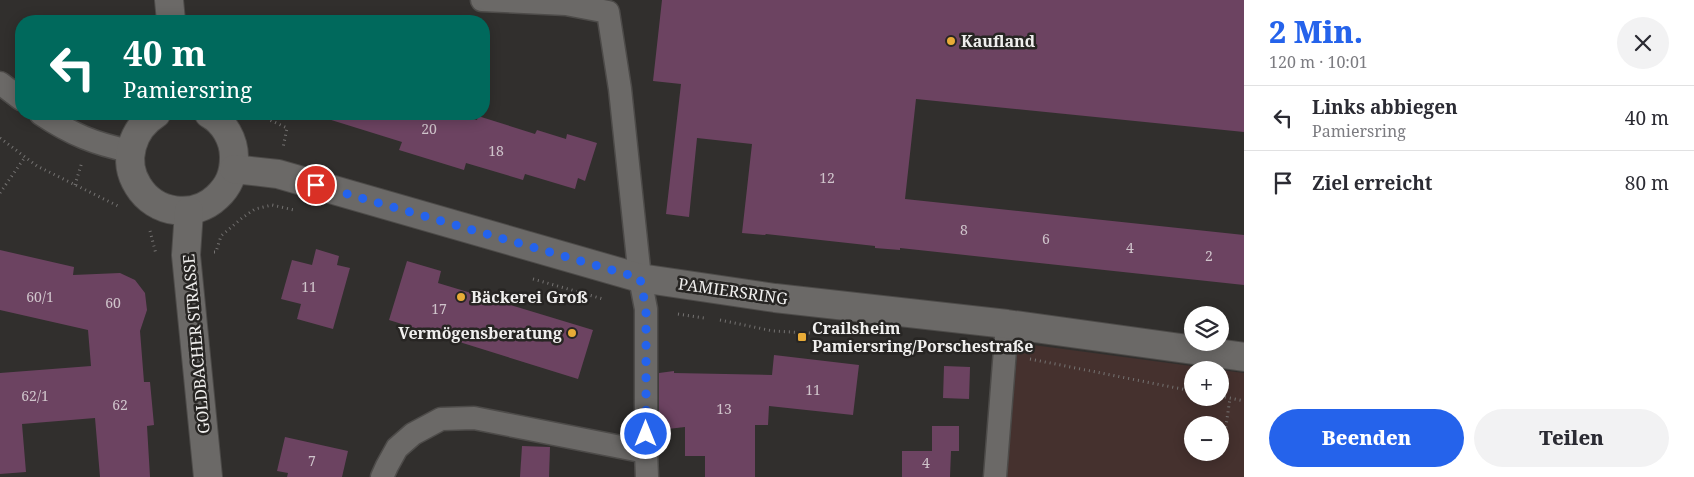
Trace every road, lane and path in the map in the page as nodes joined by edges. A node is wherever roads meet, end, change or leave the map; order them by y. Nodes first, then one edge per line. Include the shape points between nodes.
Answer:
1 (169, 0) edge
2 (482, 0) edge
3 (170, 15) edge
4 (0, 83) edge
5 (15, 94) edge
6 (50, 120) edge
7 (147, 120) edge
8 (218, 120) edge
9 (0, 138) edge
10 (130, 151) junction
11 (25, 157) junction
12 (234, 169) junction
13 (0, 193) edge
14 (272, 205) dead end
15 (125, 210) dead end
16 (188, 211) junction
17 (144, 225) dead end
18 (186, 255) junction
19 (640, 278) junction
20 (1008, 324) junction
21 (1005, 354) junction
22 (1244, 357) edge
23 (1184, 389) edge
24 (1230, 398) joint
25 (1244, 401) edge
26 (1227, 416) edge
27 (646, 452) junction
28 (208, 477) edge
29 (382, 477) edge
30 (647, 477) edge
31 (995, 477) edge

1 - 3 street
2 - 19 street via 566,4 608,12 620,89
4 - 5 street
6 - 10 street via 88,140
7 - 10 street via 137,132
8 - 12 street via 228,132 234,150
9 - 11 path
10 - 16 street via 131,168 138,186 151,201 169,210
11 - 13 path
11 - 15 path
12 - 16 street via 226,189 210,204
12 - 19 street, PAMIERSRING via 278,174
14 - 18 path via 255,209 242,218 221,236 216,252
16 - 18 street, GOLDBACHER STRASSE
17 - 18 path via 150,231 158,258
18 - 28 street, GOLDBACHER STRASSE
19 - 20 street, PAMIERSRING via 775,298
19 - 27 street via 646,309
20 - 21 street
20 - 22 street, PAMIERSRING
21 - 23 path
21 - 31 street
24 - 25 path
24 - 26 path
27 - 29 street via 474,418 441,419 413,434 397,448
27 - 30 street

